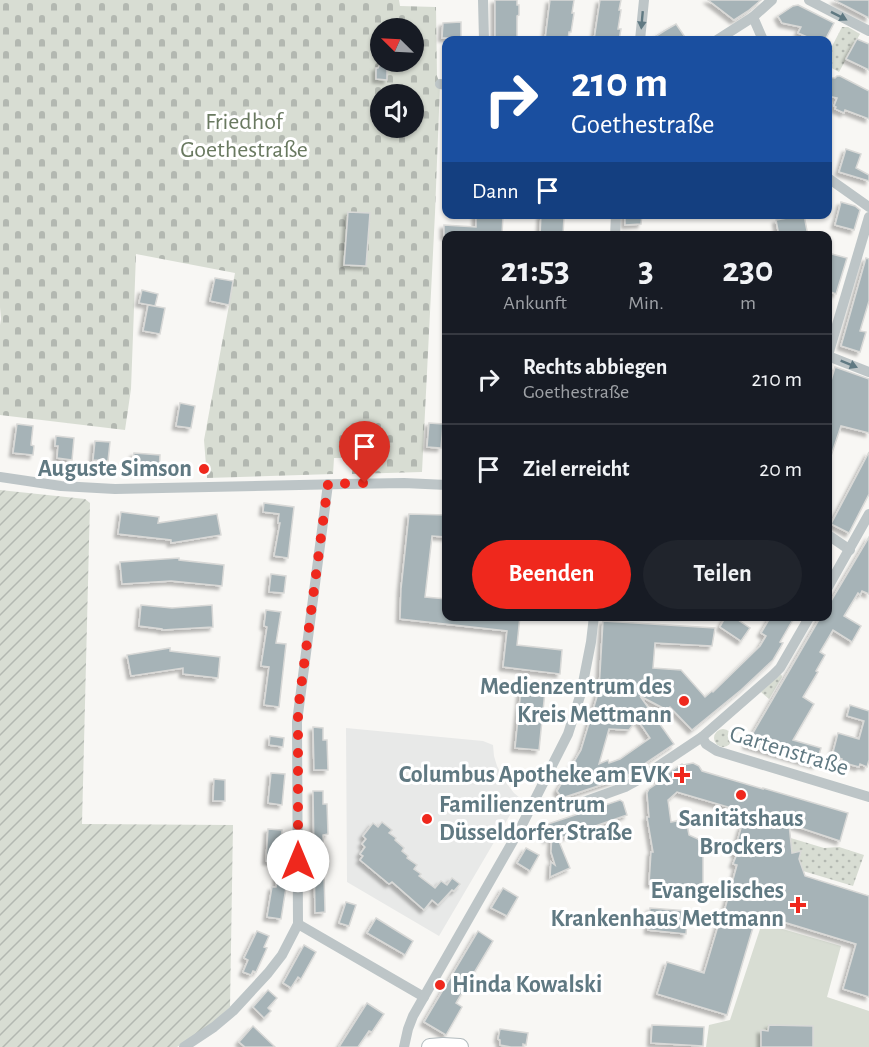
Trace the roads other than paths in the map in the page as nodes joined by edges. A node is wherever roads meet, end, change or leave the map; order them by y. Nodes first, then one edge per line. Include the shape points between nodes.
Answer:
1 (483, 0) edge
2 (644, 0) edge
3 (772, 0) edge
4 (809, 0) edge
5 (753, 17) junction
6 (869, 31) edge
7 (484, 36) edge
8 (640, 36) edge
9 (723, 36) edge
10 (761, 36) edge
11 (832, 181) edge
12 (869, 207) edge
13 (869, 218) edge
14 (832, 342) edge
15 (832, 357) edge
16 (869, 372) edge
17 (0, 477) edge
18 (328, 484) junction
19 (442, 485) edge
20 (869, 514) edge
21 (832, 538) edge
22 (850, 550) junction
23 (832, 579) edge
24 (593, 621) edge
25 (807, 621) edge
26 (702, 736) junction
27 (869, 797) edge
28 (533, 804) junction
29 (298, 924) junction
30 (424, 997) junction
31 (184, 1047) edge
32 (404, 1047) edge
33 (430, 1047) edge
34 (460, 1047) edge

1 - 7 street
2 -> 8 street
3 - 5 street
4 -> 6 street
5 - 9 street
5 - 10 street
11 - 12 street
13 - 14 street
15 -> 16 street
17 - 18 street via 115,489
18 - 19 street
18 - 29 street via 297,722
20 - 22 street
21 - 22 street
22 - 23 street
24 - 28 street via 573,722
25 - 26 street via 780,668
26 - 27 street, Gartenstraße via 717,751
26 - 28 street via 625,787 564,809
28 - 30 street
29 - 30 street
29 - 31 street via 282,955 233,1011
30 - 32 street via 413,1016
33 - 34 street

